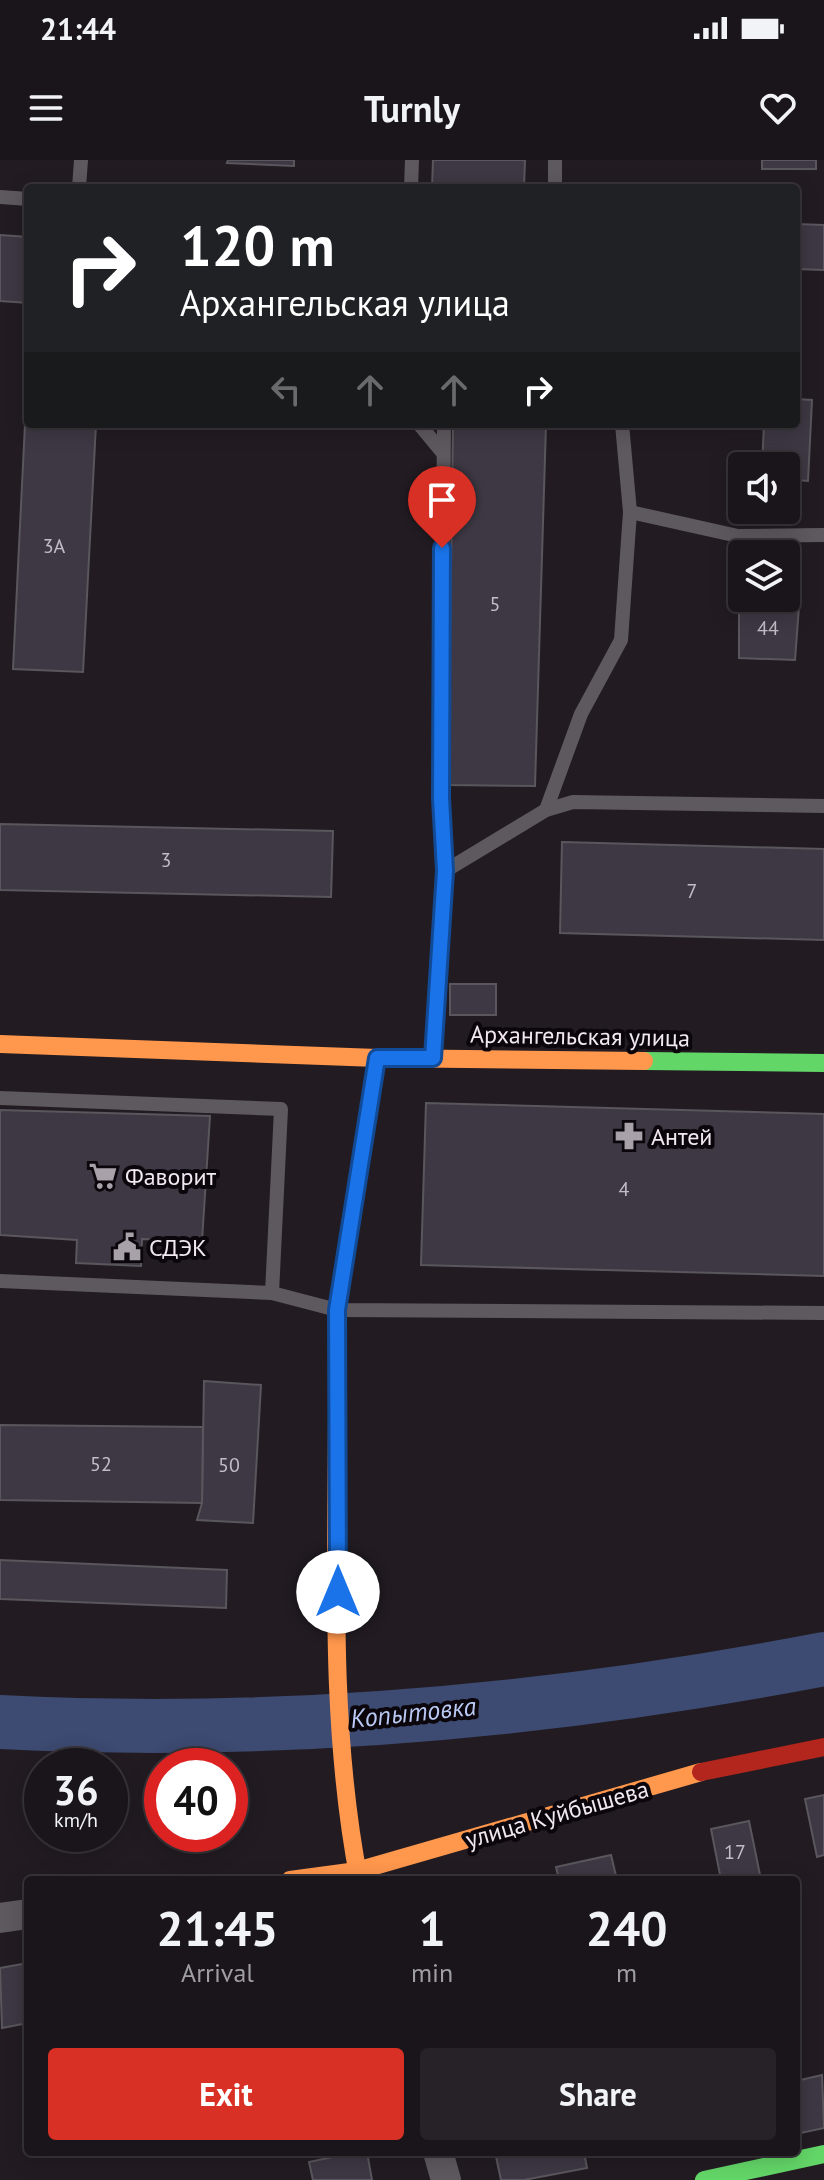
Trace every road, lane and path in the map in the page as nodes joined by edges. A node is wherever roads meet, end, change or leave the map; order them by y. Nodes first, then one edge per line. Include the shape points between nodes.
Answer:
1 (81, 160) edge
2 (412, 160) edge
3 (555, 160) edge
4 (79, 184) edge
5 (411, 184) edge
6 (555, 184) edge
7 (0, 197) edge
8 (24, 199) edge
9 (422, 428) edge
10 (444, 428) edge
11 (622, 428) edge
12 (443, 453) junction
13 (630, 512) junction
14 (824, 535) edge
15 (824, 806) edge
16 (546, 810) junction
17 (445, 871) junction
18 (0, 1044) edge
19 (377, 1058) junction
20 (433, 1058) junction
21 (824, 1063) edge
22 (0, 1098) edge
23 (0, 1281) edge
24 (272, 1293) junction
25 (337, 1310) junction
26 (824, 1313) edge
27 (824, 1747) edge
28 (358, 1876) edge
29 (24, 1915) edge
30 (0, 1918) edge
31 (824, 2154) edge
32 (439, 2156) edge
33 (446, 2180) edge
34 (704, 2180) edge

1 - 4 lane
2 - 5 lane
3 - 6 lane
7 - 8 lane
9 - 12 lane
10 - 12 lane
11 - 13 lane
12 - 17 lane
13 - 14 lane via 738,536
13 - 16 lane via 621,640 581,714
15 - 16 lane via 573,802
16 - 17 lane
17 - 20 lane
18 - 19 street, Архангельская улица
19 - 20 street, Архангельская улица
19 - 25 street
20 - 21 street, Архангельская улица
22 - 24 lane via 281,1109
23 - 24 lane
24 - 25 lane
25 - 26 lane
25 - 28 street via 339,1691 345,1807
27 - 28 street, улица Куйбышева via 706,1771
29 - 30 street
31 - 34 street
32 - 33 street

